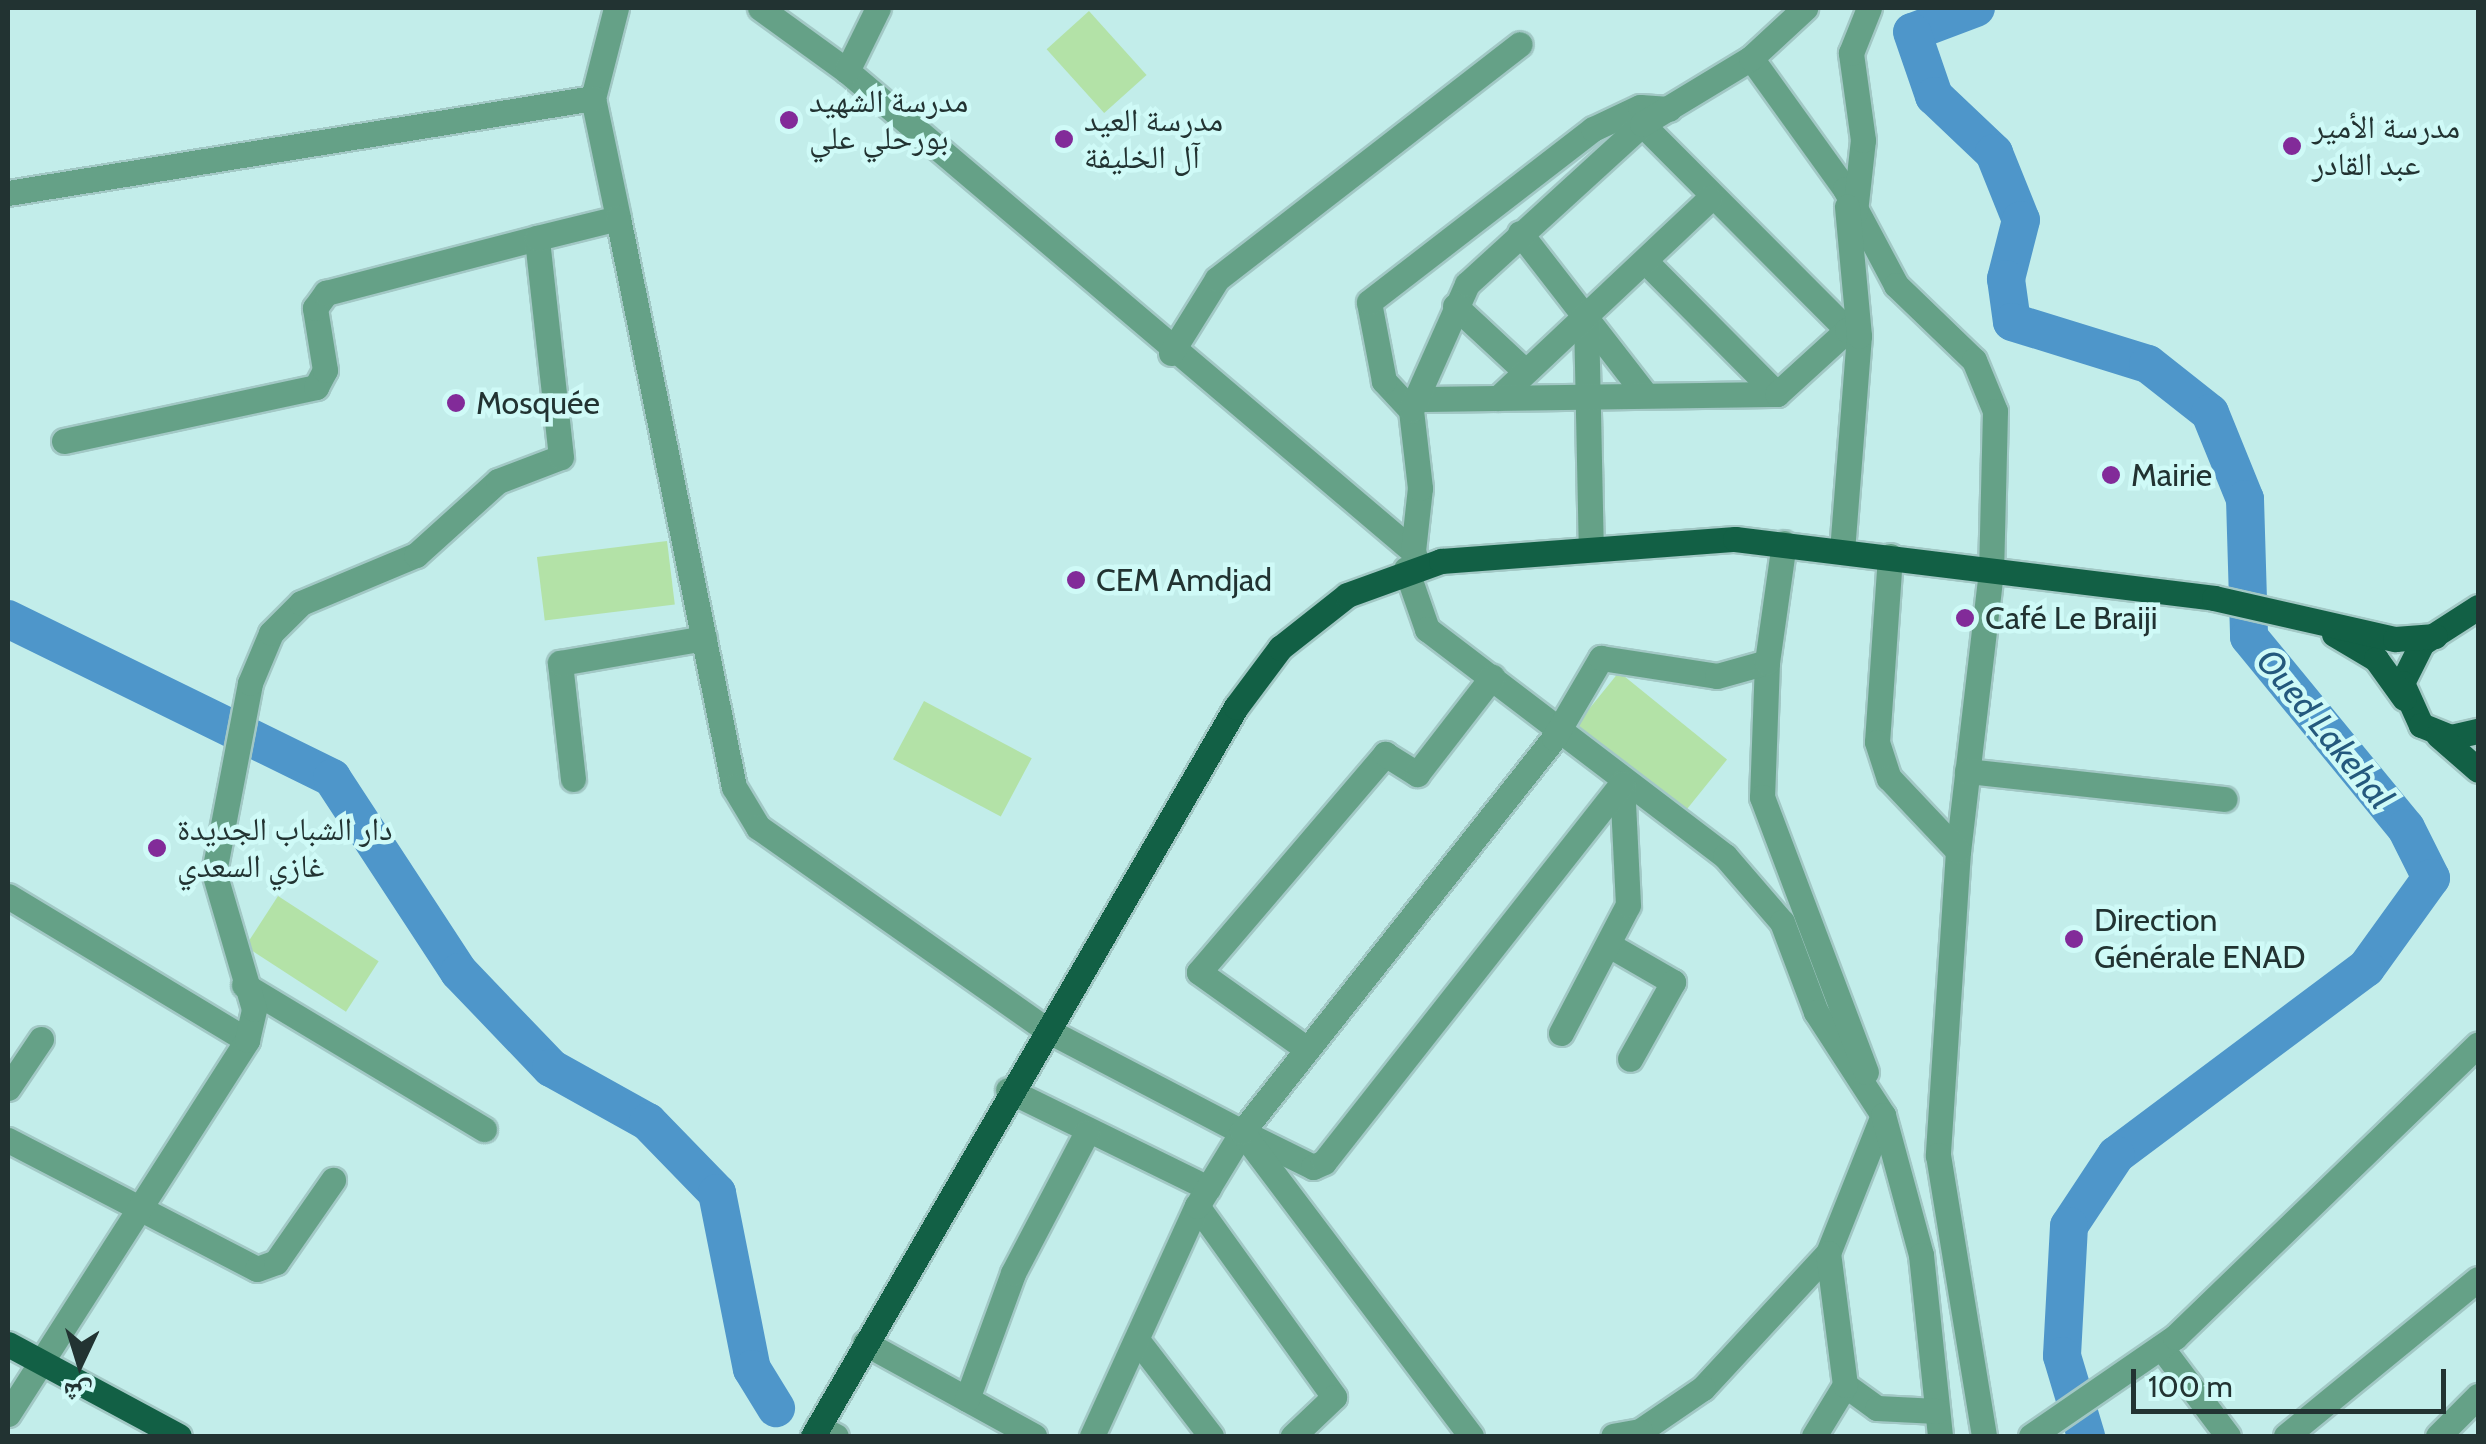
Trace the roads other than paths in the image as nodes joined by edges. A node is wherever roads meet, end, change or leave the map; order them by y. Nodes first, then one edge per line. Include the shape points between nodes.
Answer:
1 (616, 8) edge
2 (760, 8) edge
3 (878, 8) edge
4 (1805, 8) edge
5 (1869, 8) edge
6 (1520, 44) dead end
7 (1750, 58) junction
8 (847, 71) junction
9 (592, 98) junction
10 (1674, 110) junction
11 (1642, 124) junction
12 (1845, 189) junction
13 (8, 193) edge
14 (1710, 198) junction
15 (1855, 214) junction
16 (618, 218) junction
17 (1520, 233) junction
18 (537, 238) junction
19 (1646, 262) junction
20 (1455, 306) junction
21 (1586, 318) junction
22 (1853, 333) junction
23 (1171, 353) junction
24 (1525, 371) junction
25 (1587, 390) junction
26 (1642, 390) junction
27 (1777, 394) junction
28 (1498, 398) junction
29 (1416, 405) junction
30 (64, 441) dead end
31 (1784, 543) junction
32 (1591, 547) junction
33 (1842, 551) junction
34 (1890, 556) junction
35 (1412, 562) junction
36 (1991, 570) junction
37 (2478, 607) edge
38 (2278, 610) junction
39 (2442, 634) junction
40 (704, 638) junction
41 (2478, 638) edge
42 (1767, 662) junction
43 (1492, 677) junction
44 (2404, 698) junction
45 (2421, 725) junction
46 (1558, 728) junction
47 (2478, 731) edge
48 (2478, 770) edge
49 (1967, 771) junction
50 (573, 779) dead end
51 (1622, 782) junction
52 (2224, 799) dead end
53 (1958, 852) junction
54 (8, 896) edge
55 (1610, 945) junction
56 (244, 985) junction
57 (1045, 1029) junction
58 (1561, 1033) dead end
59 (41, 1039) dead end
60 (246, 1040) junction
61 (2478, 1044) edge
62 (1304, 1047) junction
63 (1630, 1059) dead end
64 (8, 1088) edge
65 (1008, 1090) junction
66 (1882, 1114) junction
67 (484, 1129) dead end
68 (1087, 1132) junction
69 (1242, 1132) junction
70 (8, 1140) edge
71 (333, 1180) dead end
72 (1202, 1197) junction
73 (134, 1209) junction
74 (1828, 1253) junction
75 (2478, 1279) edge
76 (1138, 1341) junction
77 (865, 1342) junction
78 (8, 1344) edge
79 (2160, 1347) junction
80 (38, 1363) junction
81 (1844, 1384) junction
82 (2478, 1396) edge
83 (967, 1399) junction
84 (8, 1414) edge
85 (1938, 1424) edge
86 (1455, 1432) edge
87 (823, 1433) edge
88 (2032, 1435) edge
89 (179, 1436) edge
90 (1034, 1436) edge
91 (1092, 1436) edge
92 (1211, 1436) edge
93 (1293, 1436) edge
94 (1613, 1436) edge
95 (1814, 1436) edge
96 (1984, 1436) edge
97 (2228, 1436) edge
98 (2286, 1436) edge
99 (2438, 1436) edge

1 - 9 street
2 - 8 street
3 - 8 street
4 - 7 street
5 - 15 street via 1851,53 1863,140
6 - 23 street via 1217,279
7 - 10 street
7 - 12 street
8 - 23 street
9 - 13 street
9 - 16 street
10 - 11 street
10 - 29 street via 1640,107 1593,129 1368,302 1384,381
11 - 14 street
11 - 17 street
12 - 15 street
12 - 22 street
14 - 19 street
14 - 22 street
15 - 36 street via 1917,312 1989,382
16 - 18 street
16 - 40 street
17 - 20 street
17 - 21 street
18 - 30 street via 326,293 315,308 325,370 316,386
18 - 56 street via 561,457 498,481 405,562 300,603 271,633 250,683 214,872
19 - 21 street
19 - 27 street
20 - 24 street
20 - 29 street
21 - 24 street
21 - 25 street
21 - 26 street
22 - 27 street
22 - 33 street
23 - 35 street
24 - 28 street
25 - 26 street
25 - 28 street
25 - 32 street
26 - 27 street
28 - 29 street
29 - 35 street via 1420,488
31 - 32 main road
31 - 33 main road
31 - 42 street
32 - 35 main road
33 - 34 main road
34 - 36 main road
34 - 53 street via 1877,742 1890,778
35 - 43 street via 1427,629
35 - 57 main road via 1347,595 1280,648
36 - 38 main road
36 - 49 street
37 - 39 main road
38 - 39 main road via 2395,639
38 - 44 main road via 2357,644
39 - 41 main road
39 - 44 main road via 2404,668
40 - 50 street via 560,663 556,688
40 - 57 street via 734,787 758,827
42 - 46 street via 1717,676 1609,654
42 - 66 street via 1760,758 1768,824
43 - 46 street
43 - 62 street via 1417,774 1386,754 1200,972
44 - 45 main road
45 - 47 main road via 2451,736
45 - 48 main road
46 - 51 street
46 - 62 street
49 - 52 street
49 - 53 street
51 - 55 street via 1632,862 1624,920
51 - 66 street via 1725,856 1782,922 1816,1012
51 - 69 street via 1324,1162 1314,1166
53 - 96 street via 1938,1155
54 - 60 street
55 - 58 street
55 - 63 street via 1673,982
56 - 60 street via 254,1008
56 - 67 street
57 - 65 main road
57 - 69 street
59 - 64 street
60 - 73 street
61 - 79 street
62 - 69 street
65 - 68 street
65 - 77 main road
66 - 74 street
66 - 85 street via 1921,1255
68 - 72 street
68 - 83 street via 1013,1272
69 - 72 street
69 - 86 street
70 - 73 street
71 - 73 street via 276,1262 257,1268
72 - 76 street
72 - 93 street via 1334,1398
73 - 80 street
74 - 81 street
74 - 94 street via 1703,1388 1640,1431
75 - 98 street
76 - 91 street
76 - 92 street
77 - 83 street
77 - 87 main road
78 - 80 main road
79 - 88 street
79 - 97 street
80 - 84 street
80 - 89 main road
81 - 85 street via 1876,1408
81 - 95 street
82 - 99 street
83 - 90 street

